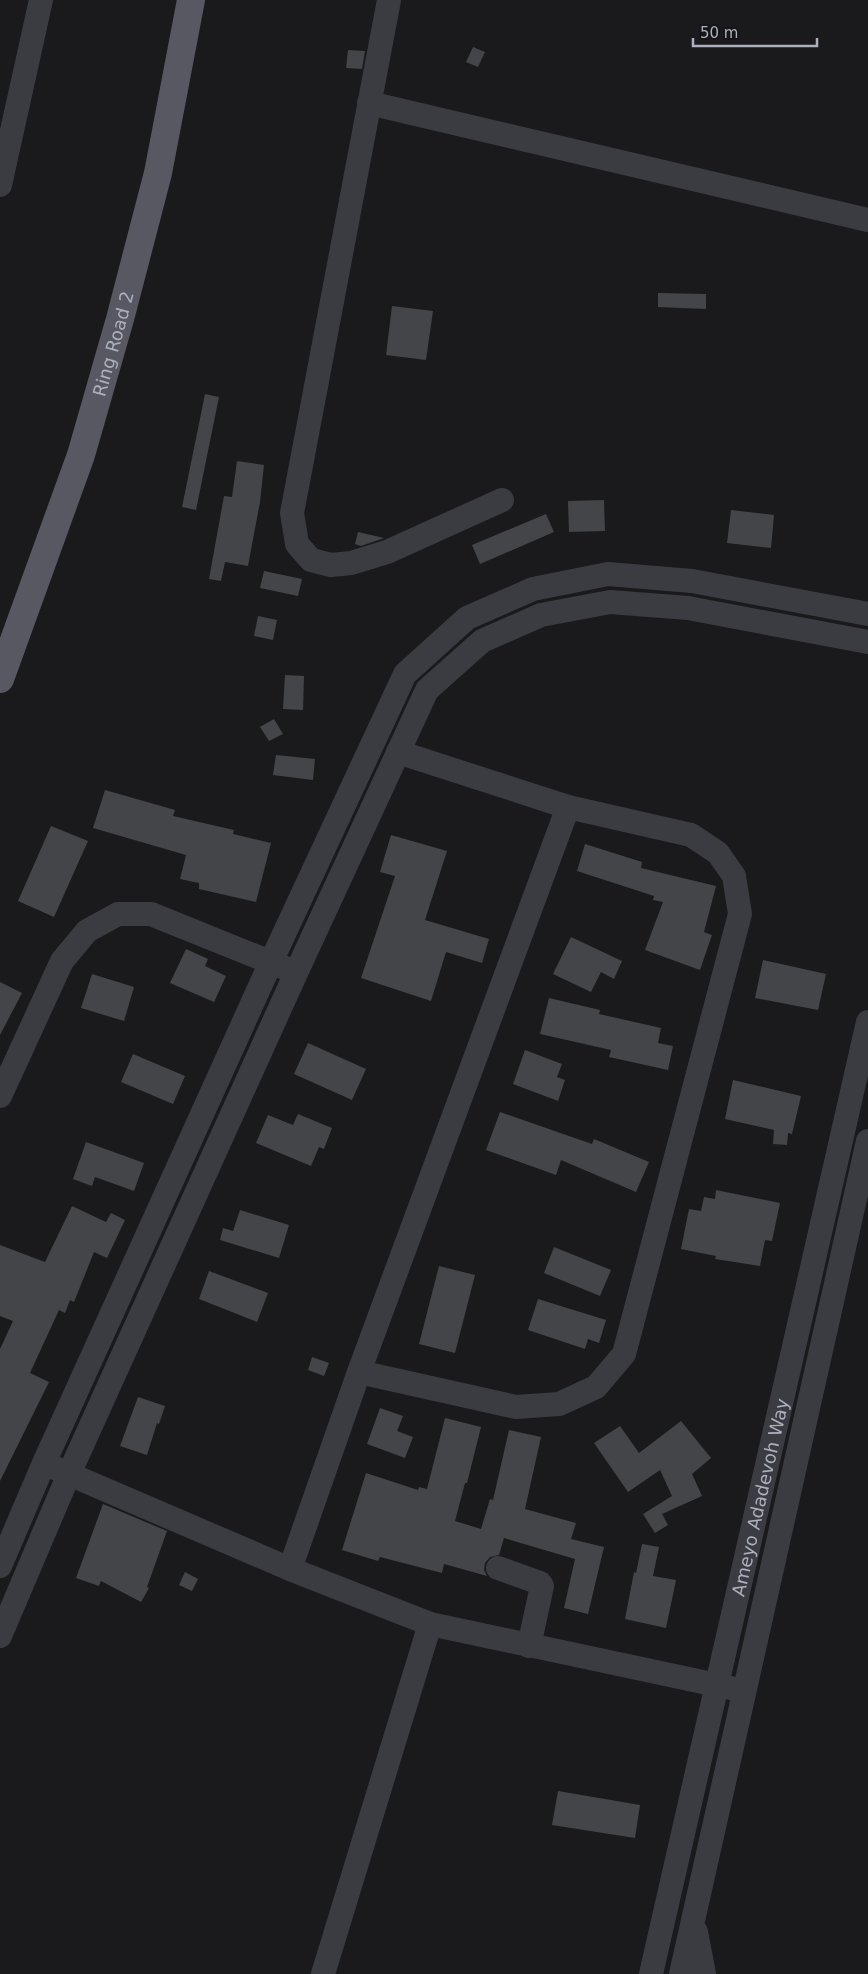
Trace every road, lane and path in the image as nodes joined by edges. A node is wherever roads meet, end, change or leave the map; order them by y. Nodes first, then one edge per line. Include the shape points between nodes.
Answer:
1 (40, 0) edge
2 (191, 0) edge
3 (388, 0) edge
4 (369, 103) junction
5 (0, 185) edge
6 (868, 220) edge
7 (502, 500) dead end
8 (868, 614) edge
9 (868, 642) edge
10 (0, 679) edge
11 (398, 752) junction
12 (568, 807) junction
13 (271, 962) junction
14 (296, 973) junction
15 (868, 1022) edge
16 (0, 1096) edge
17 (843, 1133) junction
18 (868, 1140) edge
19 (358, 1372) junction
20 (44, 1463) junction
21 (69, 1474) junction
22 (0, 1566) edge
23 (498, 1568) dead end
24 (290, 1569) junction
25 (430, 1624) junction
26 (0, 1636) edge
27 (530, 1646) junction
28 (717, 1685) junction
29 (745, 1691) junction
30 (694, 1917) junction
31 (324, 1974) edge
32 (651, 1974) edge
33 (681, 1974) edge
34 (704, 1974) edge

1 - 5 street
2 - 10 main road, Ring Road 2 via 158,173 120,319 81,455
3 - 4 street
4 - 6 street
4 - 7 street via 292,513 297,544 311,560 332,565 351,564 387,552
8 - 13 street via 692,581 608,574 533,589 467,618 405,674
9 - 11 street via 688,608 610,602 541,614 482,642 427,690
11 - 12 street
11 - 14 street
12 - 19 street
12 - 19 street via 690,835 718,853 734,876 740,914 624,1354 596,1387 559,1404 516,1407
13 - 14 street
13 - 16 street via 151,914 118,914 87,931 62,961
13 - 20 street
14 - 21 street
15 - 17 street, Ameyo Adadevoh Way
17 - 18 street
17 - 28 street, Ameyo Adadevoh Way
18 - 29 street, Ameyo Adadevoh Way
19 - 24 street
20 - 21 street
20 - 22 street
21 - 24 street
21 - 26 street
23 - 27 street via 542,1586
24 - 25 street
25 - 27 street
25 - 31 street
27 - 28 street
28 - 29 street
28 - 32 street, Ameyo Adadevoh Way
29 - 30 street, Ameyo Adadevoh Way
30 - 33 street, Ameyo Adadevoh Way
30 - 34 street

